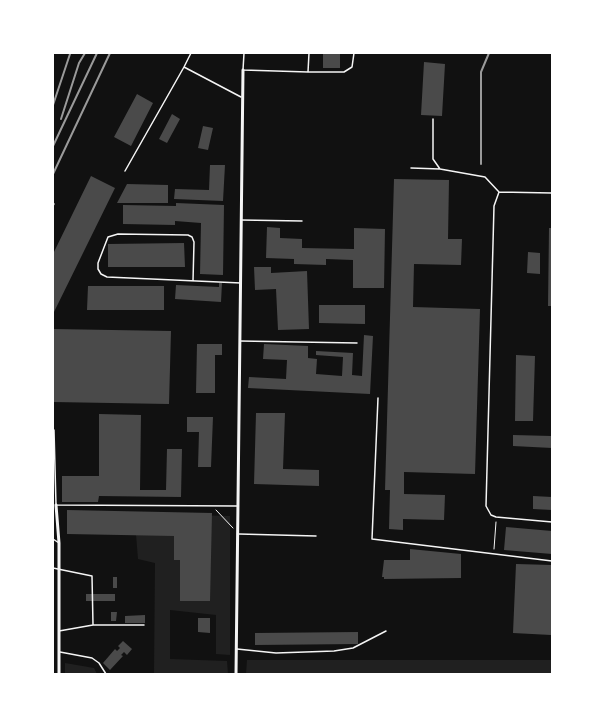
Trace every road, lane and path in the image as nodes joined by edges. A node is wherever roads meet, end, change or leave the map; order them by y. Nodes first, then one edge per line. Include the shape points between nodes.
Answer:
1 (191, 53) edge
2 (243, 53) edge
3 (309, 53) edge
4 (354, 53) edge
5 (184, 67) junction
6 (243, 70) junction
7 (308, 72) junction
8 (243, 97) junction
9 (433, 119) dead end
10 (411, 168) dead end
11 (440, 170) junction
12 (125, 171) dead end
13 (499, 192) junction
14 (552, 193) edge
15 (241, 220) junction
16 (302, 222) dead end
17 (193, 281) junction
18 (241, 283) junction
19 (240, 341) junction
20 (357, 343) dead end
21 (378, 398) dead end
22 (54, 430) edge
23 (56, 505) junction
24 (212, 506) junction
25 (239, 506) junction
26 (496, 518) junction
27 (552, 522) edge
28 (239, 534) junction
29 (316, 536) dead end
30 (53, 539) edge
31 (59, 543) junction
32 (494, 554) junction
33 (552, 561) edge
34 (53, 568) edge
35 (58, 568) junction
36 (144, 625) dead end
37 (93, 626) junction
38 (59, 631) junction
39 (386, 631) dead end
40 (237, 649) junction
41 (59, 652) junction
42 (59, 674) edge
43 (106, 674) edge
44 (236, 674) edge

1 - 5 lane
2 - 6 lane
3 - 7 lane
4 - 7 lane via 352,67 344,72
5 - 8 lane
5 - 12 lane
6 - 7 lane
6 - 8 street
8 - 15 street
9 - 11 lane via 433,159
10 - 11 lane
11 - 13 lane via 485,177
13 - 14 lane
13 - 26 lane via 494,206 486,506
15 - 16 lane
15 - 18 street
17 - 17 lane via 194,242 188,235 113,235 105,241 98,263 101,274 108,277
17 - 18 lane
18 - 19 street
19 - 20 lane
19 - 25 street
21 - 32 lane via 372,539
22 - 23 lane
23 - 24 lane
23 - 31 street
24 - 25 lane
24 - 28 path
25 - 28 street
26 - 27 lane
26 - 32 path
28 - 29 lane
28 - 40 street
30 - 31 lane
31 - 35 street
32 - 33 lane
34 - 35 lane
35 - 37 lane via 92,576
35 - 38 street
36 - 37 lane
37 - 38 lane
38 - 41 street
39 - 40 lane via 353,648 334,651 276,653
40 - 44 street
41 - 42 street
41 - 43 lane via 92,658

